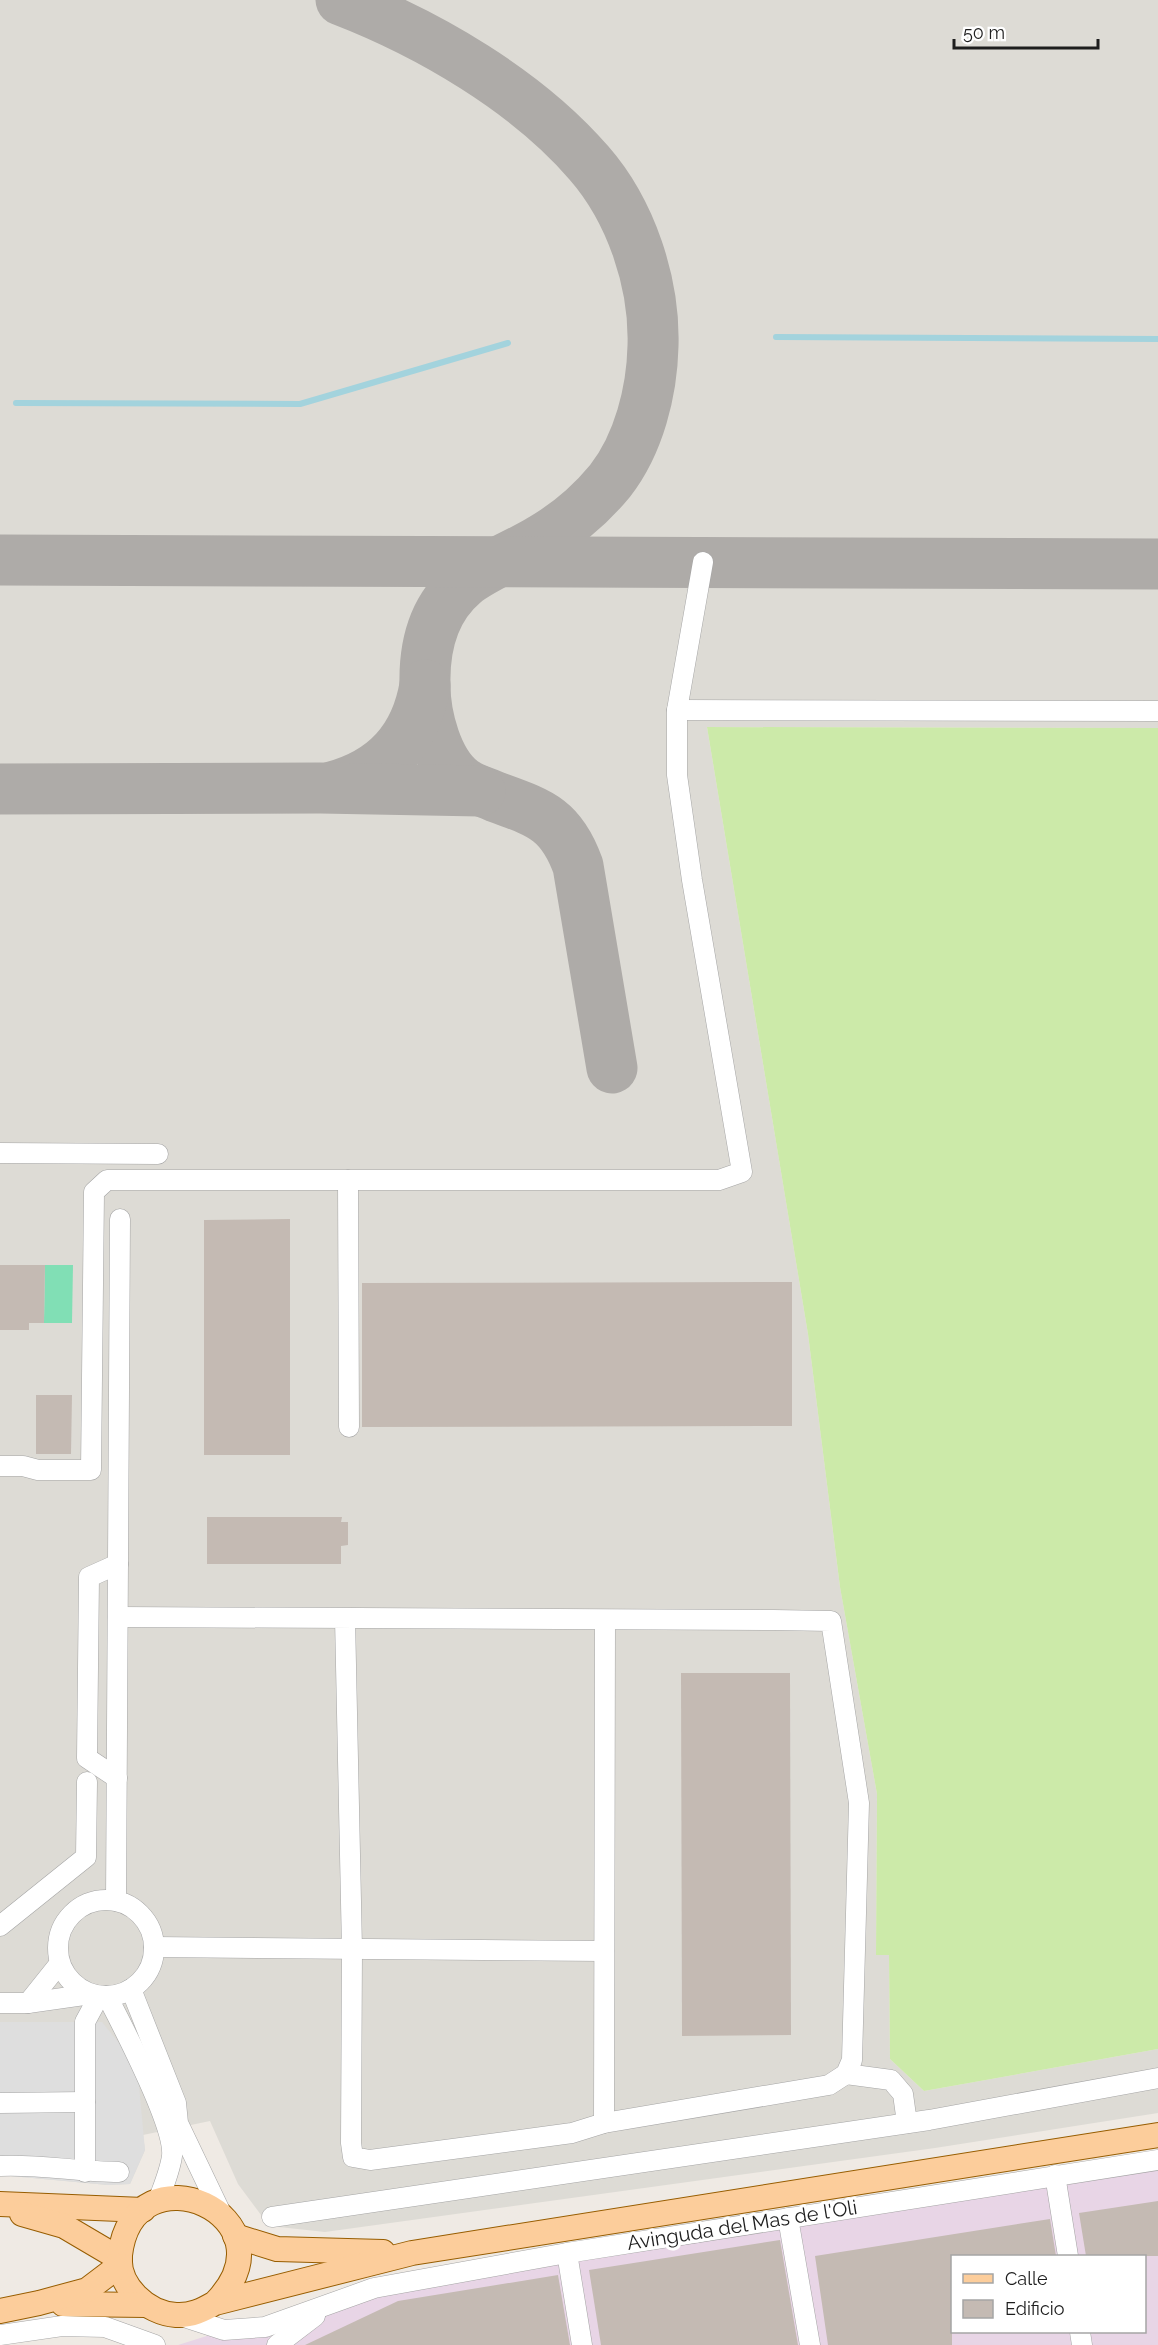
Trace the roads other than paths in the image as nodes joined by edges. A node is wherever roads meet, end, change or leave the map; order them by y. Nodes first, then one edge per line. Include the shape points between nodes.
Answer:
1 (703, 562) dead end
2 (677, 710) junction
3 (1158, 711) edge
4 (0, 1153) edge
5 (143, 1179) junction
6 (348, 1180) junction
7 (120, 1219) dead end
8 (349, 1427) dead end
9 (0, 1466) edge
10 (118, 1564) junction
11 (118, 1617) junction
12 (345, 1618) junction
13 (604, 1620) junction
14 (117, 1778) junction
15 (87, 1782) dead end
16 (116, 1901) junction
17 (0, 1926) edge
18 (154, 1947) junction
19 (352, 1949) junction
20 (604, 1951) junction
21 (60, 1963) junction
22 (131, 1989) junction
23 (99, 1995) junction
24 (0, 2003) edge
25 (28, 2003) junction
26 (846, 2074) junction
27 (1158, 2078) edge
28 (84, 2102) junction
29 (0, 2103) edge
30 (604, 2123) junction
31 (907, 2123) junction
32 (1158, 2135) edge
33 (1158, 2160) edge
34 (0, 2166) edge
35 (85, 2172) junction
36 (119, 2172) dead end
37 (1055, 2175) junction
38 (0, 2204) edge
39 (150, 2205) junction
40 (0, 2209) edge
41 (222, 2215) junction
42 (272, 2217) dead end
43 (788, 2218) junction
44 (235, 2236) junction
45 (412, 2253) junction
46 (567, 2253) junction
47 (1068, 2255) edge
48 (120, 2262) junction
49 (39, 2303) junction
50 (215, 2303) junction
51 (329, 2305) junction
52 (146, 2306) junction
53 (0, 2311) edge
54 (178, 2315) junction
55 (0, 2335) edge
56 (155, 2345) edge
57 (277, 2345) edge
58 (582, 2345) edge
59 (810, 2345) edge

1 - 2 street
2 - 3 street
2 - 6 street via 677,775 742,1172 719,1180
4 - 5 street via 151,1154
5 - 6 street
5 - 9 street via 108,1180 94,1192 91,1470
6 - 8 street
7 - 10 street
10 - 11 street
10 - 14 street via 89,1577 87,1758
11 - 12 street
11 - 14 street
12 - 13 street
12 - 19 street
13 - 20 street
13 - 26 street via 831,1620 859,1803 852,2060
14 - 16 street
15 - 17 street via 86,1857
16 - 18 street via 143,1918
16 - 21 street via 99,1901 70,1916 61,1930
18 - 19 street
18 - 22 street via 152,1964
19 - 20 street
19 - 30 street via 353,2157 370,2160 572,2133
20 - 30 street
21 - 23 street via 72,1982
21 - 25 street
22 - 23 street
22 - 41 street via 176,2103 178,2123
23 - 25 street
23 - 28 street via 85,2022
23 - 39 street via 132,2045 165,2124 172,2154
24 - 25 street
26 - 30 street via 830,2085
26 - 31 street via 891,2080 903,2094
27 - 31 street
28 - 29 street
28 - 35 street
31 - 42 street
32 - 45 main road
33 - 37 street, Avinguda del Mas de l'Oli
34 - 35 street via 26,2164
35 - 36 street
37 - 43 street, Avinguda del Mas de l'Oli
37 - 47 street
38 - 39 main road
39 - 41 main road via 175,2197 192,2198
39 - 48 main road via 130,2223 122,2240
40 - 48 main road via 64,2226
41 - 44 main road
43 - 46 street, Avinguda del Mas de l'Oli
43 - 59 street
44 - 45 main road via 277,2249
44 - 50 main road via 236,2272 228,2290
45 - 50 main road
46 - 51 street, Avinguda del Mas de l'Oli via 374,2289
46 - 58 street
48 - 49 main road via 87,2290
48 - 52 main road via 125,2281
49 - 52 main road
49 - 53 main road
50 - 54 main road via 197,2312
51 - 54 street, Avinguda del Mas de l'Oli via 255,2328 224,2330
51 - 57 street, Avinguda del Mas de l'Oli
52 - 54 main road
55 - 56 street via 62,2326 105,2327

